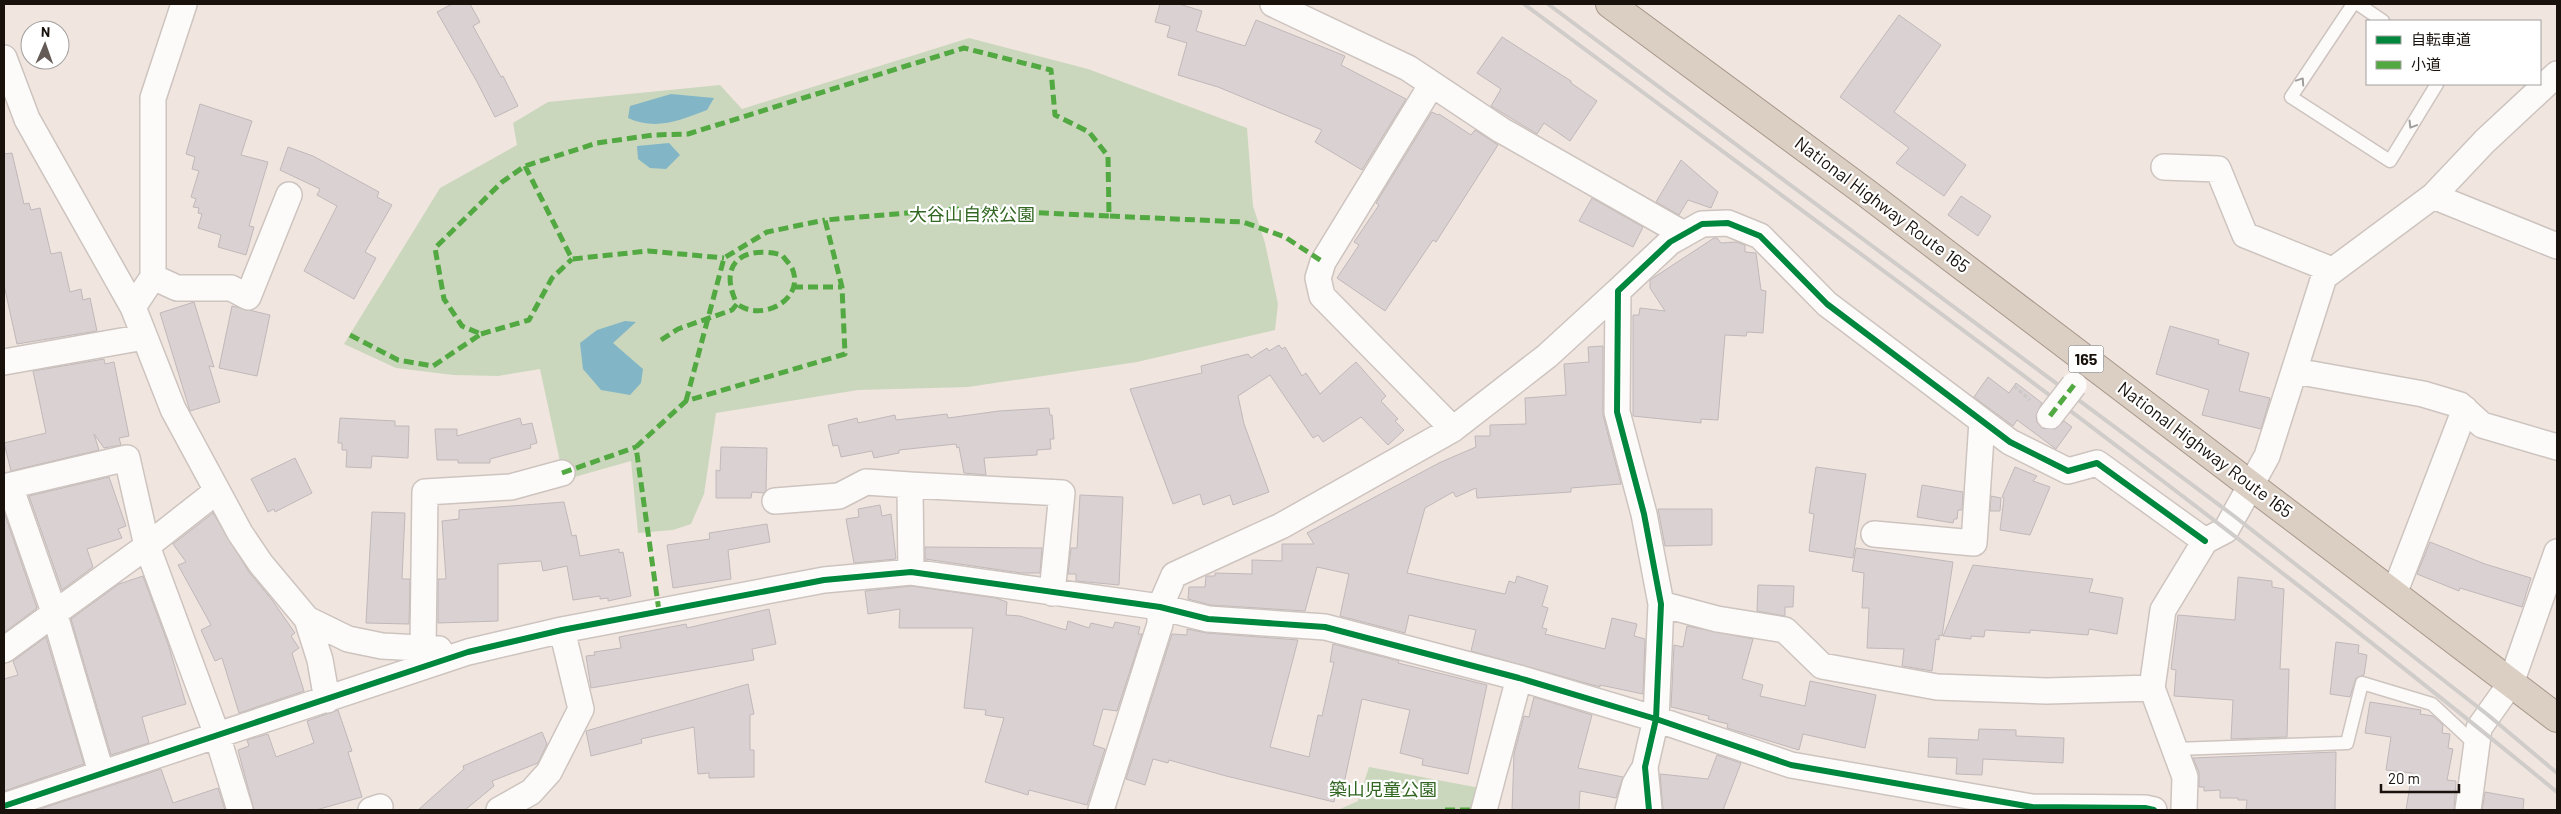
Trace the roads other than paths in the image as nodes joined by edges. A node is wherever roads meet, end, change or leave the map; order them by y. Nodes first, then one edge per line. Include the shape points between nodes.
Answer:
1 (184, 4) edge
2 (1273, 4) edge
3 (1610, 4) edge
4 (2353, 4) edge
5 (2358, 4) edge
6 (2382, 20) edge
7 (4, 58) edge
8 (2557, 74) edge
9 (1432, 84) junction
10 (2436, 85) edge
11 (15, 119) edge
12 (2164, 166) dead end
13 (289, 195) dead end
14 (2433, 196) junction
15 (1682, 234) junction
16 (2557, 246) edge
17 (2332, 270) junction
18 (153, 277) junction
19 (1618, 291) junction
20 (133, 307) junction
21 (144, 337) junction
22 (4, 362) edge
23 (2296, 371) junction
24 (2074, 385) dead end
25 (2465, 409) junction
26 (2050, 416) dead end
27 (1982, 421) junction
28 (1453, 429) junction
29 (2557, 447) edge
30 (562, 473) dead end
31 (910, 485) junction
32 (7, 486) edge
33 (2252, 486) junction
34 (217, 491) junction
35 (775, 502) dead end
36 (1874, 534) dead end
37 (2205, 541) junction
38 (147, 546) junction
39 (2557, 552) edge
40 (911, 572) junction
41 (1052, 593) junction
42 (2394, 594) junction
43 (1661, 604) junction
44 (1160, 607) junction
45 (54, 612) junction
46 (307, 619) junction
47 (562, 630) junction
48 (423, 648) junction
49 (4, 650) edge
50 (468, 652) junction
51 (1519, 678) junction
52 (2511, 683) junction
53 (2152, 688) junction
54 (327, 700) junction
55 (2557, 718) edge
56 (1656, 719) junction
57 (217, 736) junction
58 (2475, 744) junction
59 (2175, 749) junction
60 (1645, 767) junction
61 (101, 772) junction
62 (533, 801) edge
63 (4, 806) edge
64 (240, 810) edge
65 (499, 810) edge
66 (1101, 810) edge
67 (1484, 810) edge
68 (1628, 810) edge
69 (1649, 810) edge
70 (2154, 810) edge
71 (2184, 810) edge
72 (2468, 810) edge

1 - 18 street via 153,98
2 - 9 street via 1408,68
3 - 33 highway, National Highway Route 165 / 165 via 1865,192
10 -> 4 lane via 2390,162 2291,97
5 - 6 lane
7 - 11 street
8 - 14 street via 2485,141
9 - 15 street via 1501,130
9 - 28 street via 1323,262 1318,278 1322,296
11 - 20 street
12 - 17 street via 2218,169 2246,236
13 - 18 street via 248,296 231,288 177,288
14 - 16 street
14 - 17 street
15 - 19 street
15 - 27 street via 1702,224 1728,223 1760,236 1828,304
17 - 23 street via 2324,277
18 - 20 street
19 - 28 street via 1547,356
19 - 43 street via 1618,412 1644,514
20 - 21 street
21 - 22 street
21 - 34 street via 173,409
23 - 25 street via 2423,394
23 - 33 street via 2267,456
24 - 26 street, bridge
25 - 29 street via 2482,425
25 - 42 street
27 - 36 street via 1974,543
27 - 37 street via 2010,442 2068,471 2098,463
28 - 44 street via 1282,526 1174,575
30 - 48 street via 511,487 425,492
31 - 35 street via 866,482 839,496
31 - 40 street
31 - 41 street via 1062,492
32 - 38 street via 127,458
32 - 45 street
33 - 37 street via 2226,530
33 - 42 highway, National Highway Route 165 / 165
34 - 38 street
34 - 46 street via 251,549
37 - 53 street via 2163,610
38 - 45 street
38 - 57 street
39 - 52 street
40 - 41 street
40 - 47 street via 824,580
41 - 44 street
42 - 52 highway, National Highway Route 165 / 165
43 - 53 street via 1717,619 1785,630 1822,666 1937,687 2047,691
43 - 56 street
44 - 51 street via 1208,618 1325,627
44 - 66 street via 1160,624
45 - 49 street
45 - 61 street
46 - 48 street via 348,639 382,646
46 - 54 street via 320,660
47 - 50 street
47 - 62 street via 581,709
48 - 50 street
50 - 54 street
51 - 56 street
51 - 67 street
52 - 55 highway, National Highway Route 165 / 165
52 - 58 street via 2479,728
53 - 59 street
54 - 57 street
56 - 60 street
56 - 70 street via 1791,765 2032,807
57 - 61 street
57 - 64 street
58 - 59 lane via 2432,704 2362,683 2348,743
58 - 72 street
59 - 71 street via 2186,777
60 - 68 street via 1635,784
60 - 69 street
61 - 63 street
62 - 65 street

